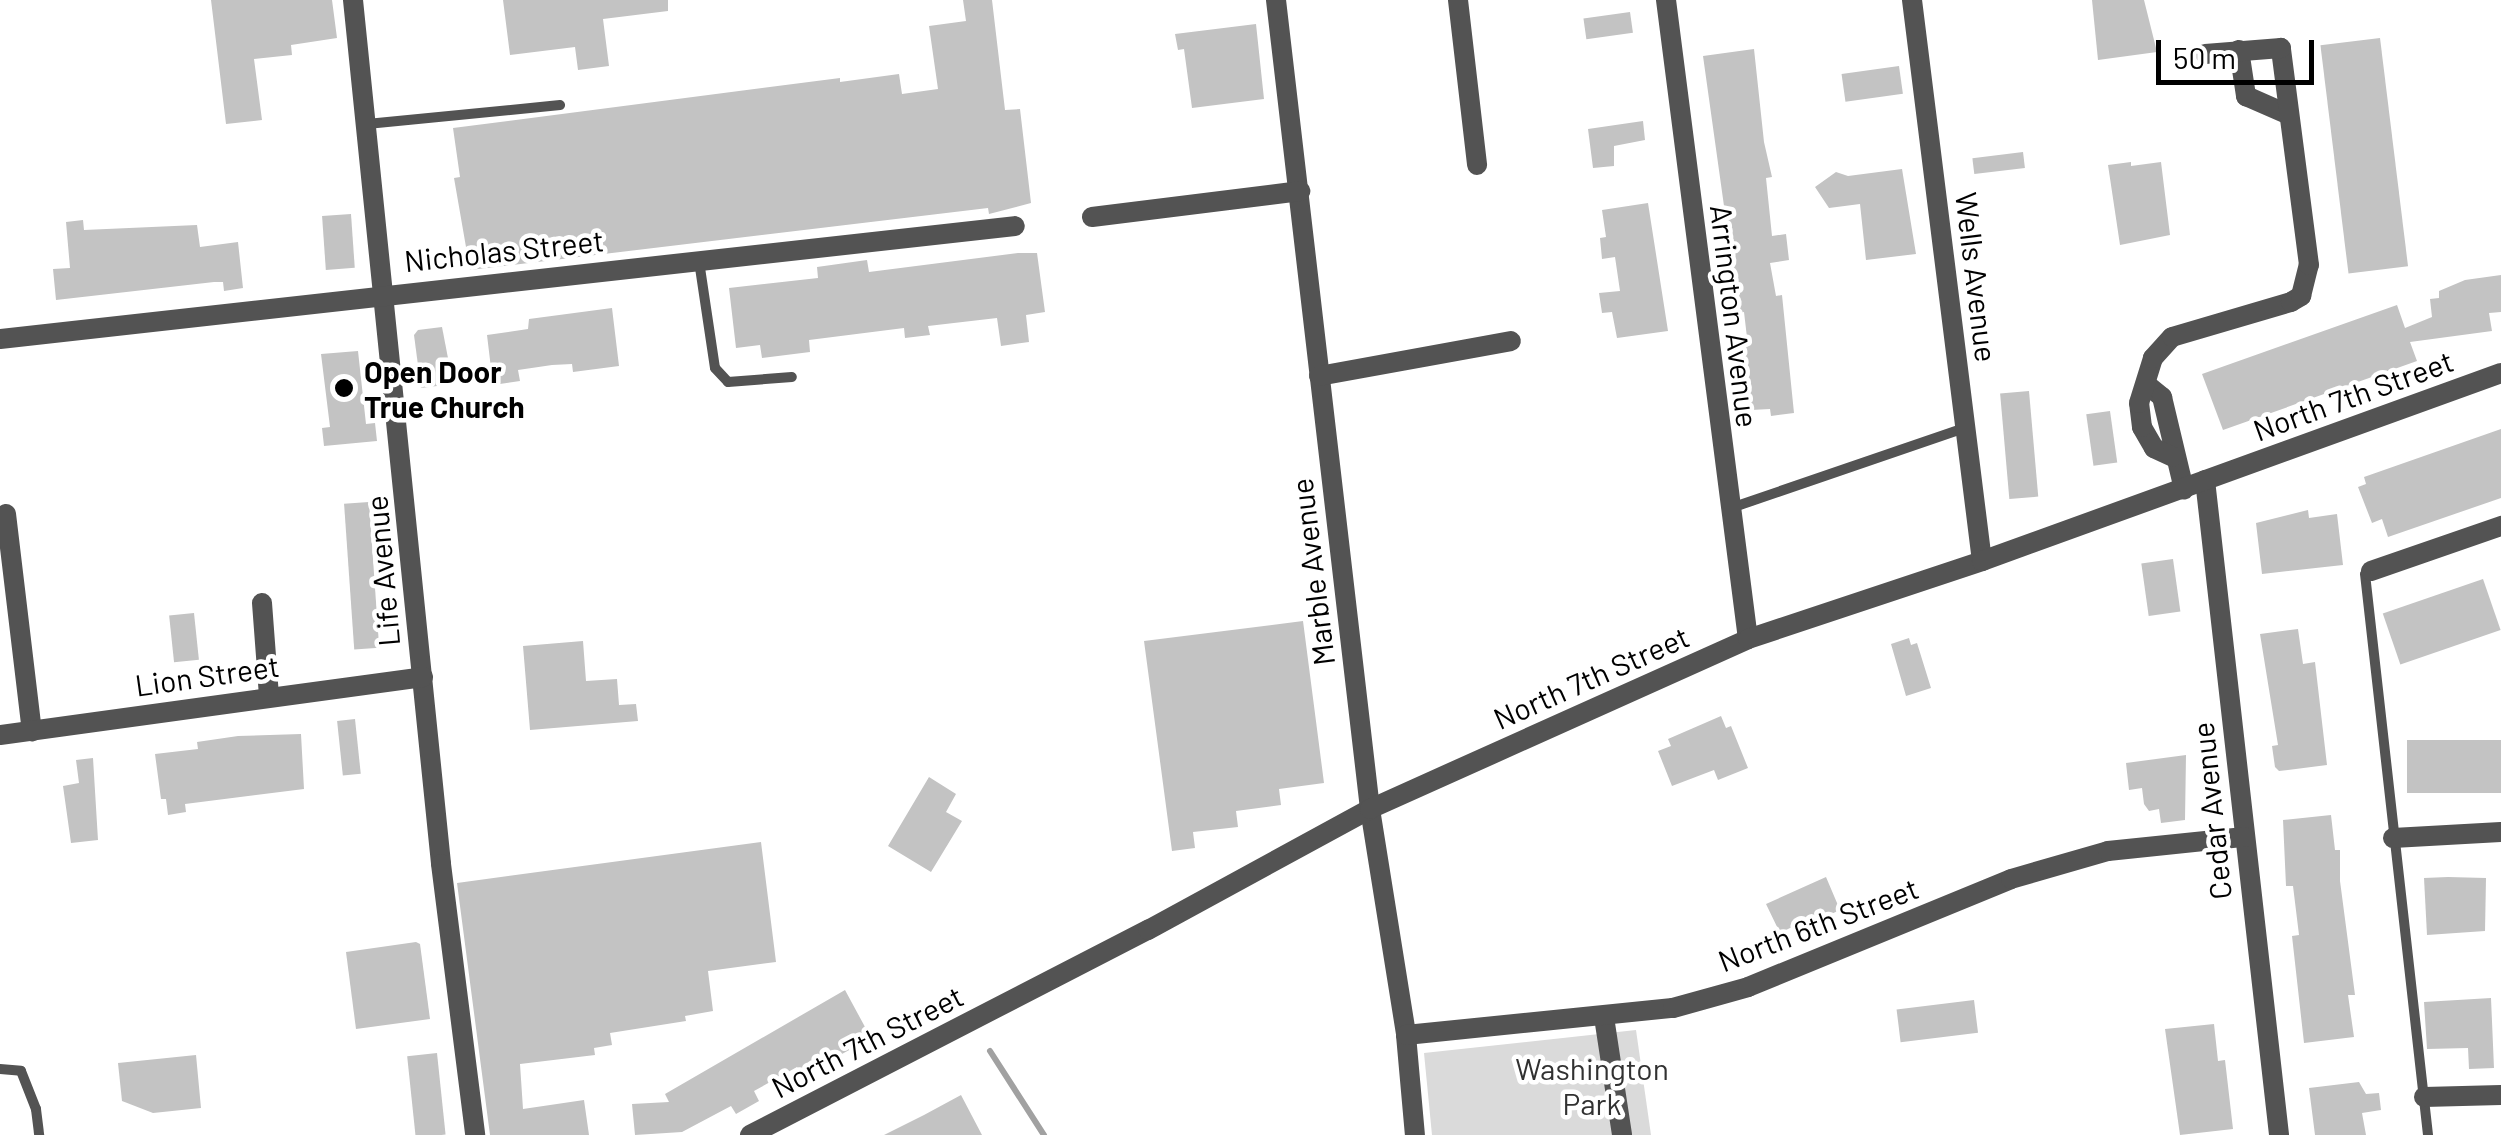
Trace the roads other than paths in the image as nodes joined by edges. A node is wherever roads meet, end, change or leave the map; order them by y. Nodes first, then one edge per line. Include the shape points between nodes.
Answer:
1 (352, 0) edge
2 (1276, 0) edge
3 (1458, 0) edge
4 (1666, 0) edge
5 (1912, 0) edge
6 (2239, 50) junction
7 (2205, 54) dead end
8 (560, 106) dead end
9 (2289, 114) junction
10 (367, 124) junction
11 (1477, 165) dead end
12 (1300, 191) junction
13 (1092, 217) dead end
14 (1014, 226) dead end
15 (699, 260) junction
16 (386, 292) junction
17 (0, 339) edge
18 (1511, 341) dead end
19 (2501, 374) edge
20 (1319, 376) junction
21 (792, 377) dead end
22 (1965, 428) junction
23 (2204, 480) junction
24 (2184, 488) junction
25 (1730, 508) junction
26 (6, 514) dead end
27 (2501, 526) edge
28 (1982, 561) junction
29 (2371, 571) joint
30 (262, 603) dead end
31 (1748, 639) junction
32 (422, 677) junction
33 (269, 696) junction
34 (32, 731) junction
35 (0, 736) edge
36 (1370, 810) junction
37 (2501, 832) edge
38 (2244, 837) junction
39 (2394, 838) junction
40 (1604, 1017) junction
41 (1406, 1035) junction
42 (0, 1068) edge
43 (2501, 1095) edge
44 (2424, 1098) junction
45 (38, 1135) edge
46 (475, 1135) edge
47 (750, 1135) edge
48 (1415, 1135) edge
49 (1622, 1135) edge
50 (2279, 1135) edge
51 (2428, 1135) edge

1 - 10 street, Life Avenue
2 - 12 street, Marble Avenue
3 - 11 street
4 - 25 street, Arrington Avenue
5 - 22 street, Wells Avenue
6 - 7 street
6 - 9 street via 2246,96
6 - 9 street via 2281,48
8 - 10 lane
9 - 24 street via 2310,265 2302,296 2172,337 2153,358 2146,384 2162,397
10 - 16 street, Life Avenue
12 - 13 street
12 - 20 street, Marble Avenue
14 - 15 street, Nicholas Street
15 - 16 street, Nicholas Street
15 - 21 lane via 715,368 728,382
16 - 17 street, Nicholas Street
16 - 32 street, Life Avenue
18 - 20 street
19 - 23 street, North 7th Street
20 - 36 street, Marble Avenue
22 - 25 lane
22 - 28 street, Wells Avenue
23 - 24 street, North 7th Street
23 - 38 street, Cedar Avenue
24 - 28 street, North 7th Street
25 - 31 street, Arrington Avenue
26 - 34 street
27 - 29 street
28 - 31 street, North 7th Street
29 - 39 lane via 2366,574
30 - 33 street
31 - 36 street, North 7th Street
32 - 33 street, Lion Street
32 - 46 street, Life Avenue
33 - 34 street, Lion Street
34 - 35 street, Lion Street
36 - 41 street, Marble Avenue
36 - 47 street, North 7th Street
37 - 39 street
38 - 40 street, North 6th Street via 2108,851 2011,879 1748,987 1673,1008
38 - 50 street, Cedar Avenue
39 - 44 lane
40 - 41 street, North 6th Street
40 - 49 street
41 - 48 street, Marble Avenue
42 - 45 lane via 21,1071
43 - 44 street
44 - 51 lane

